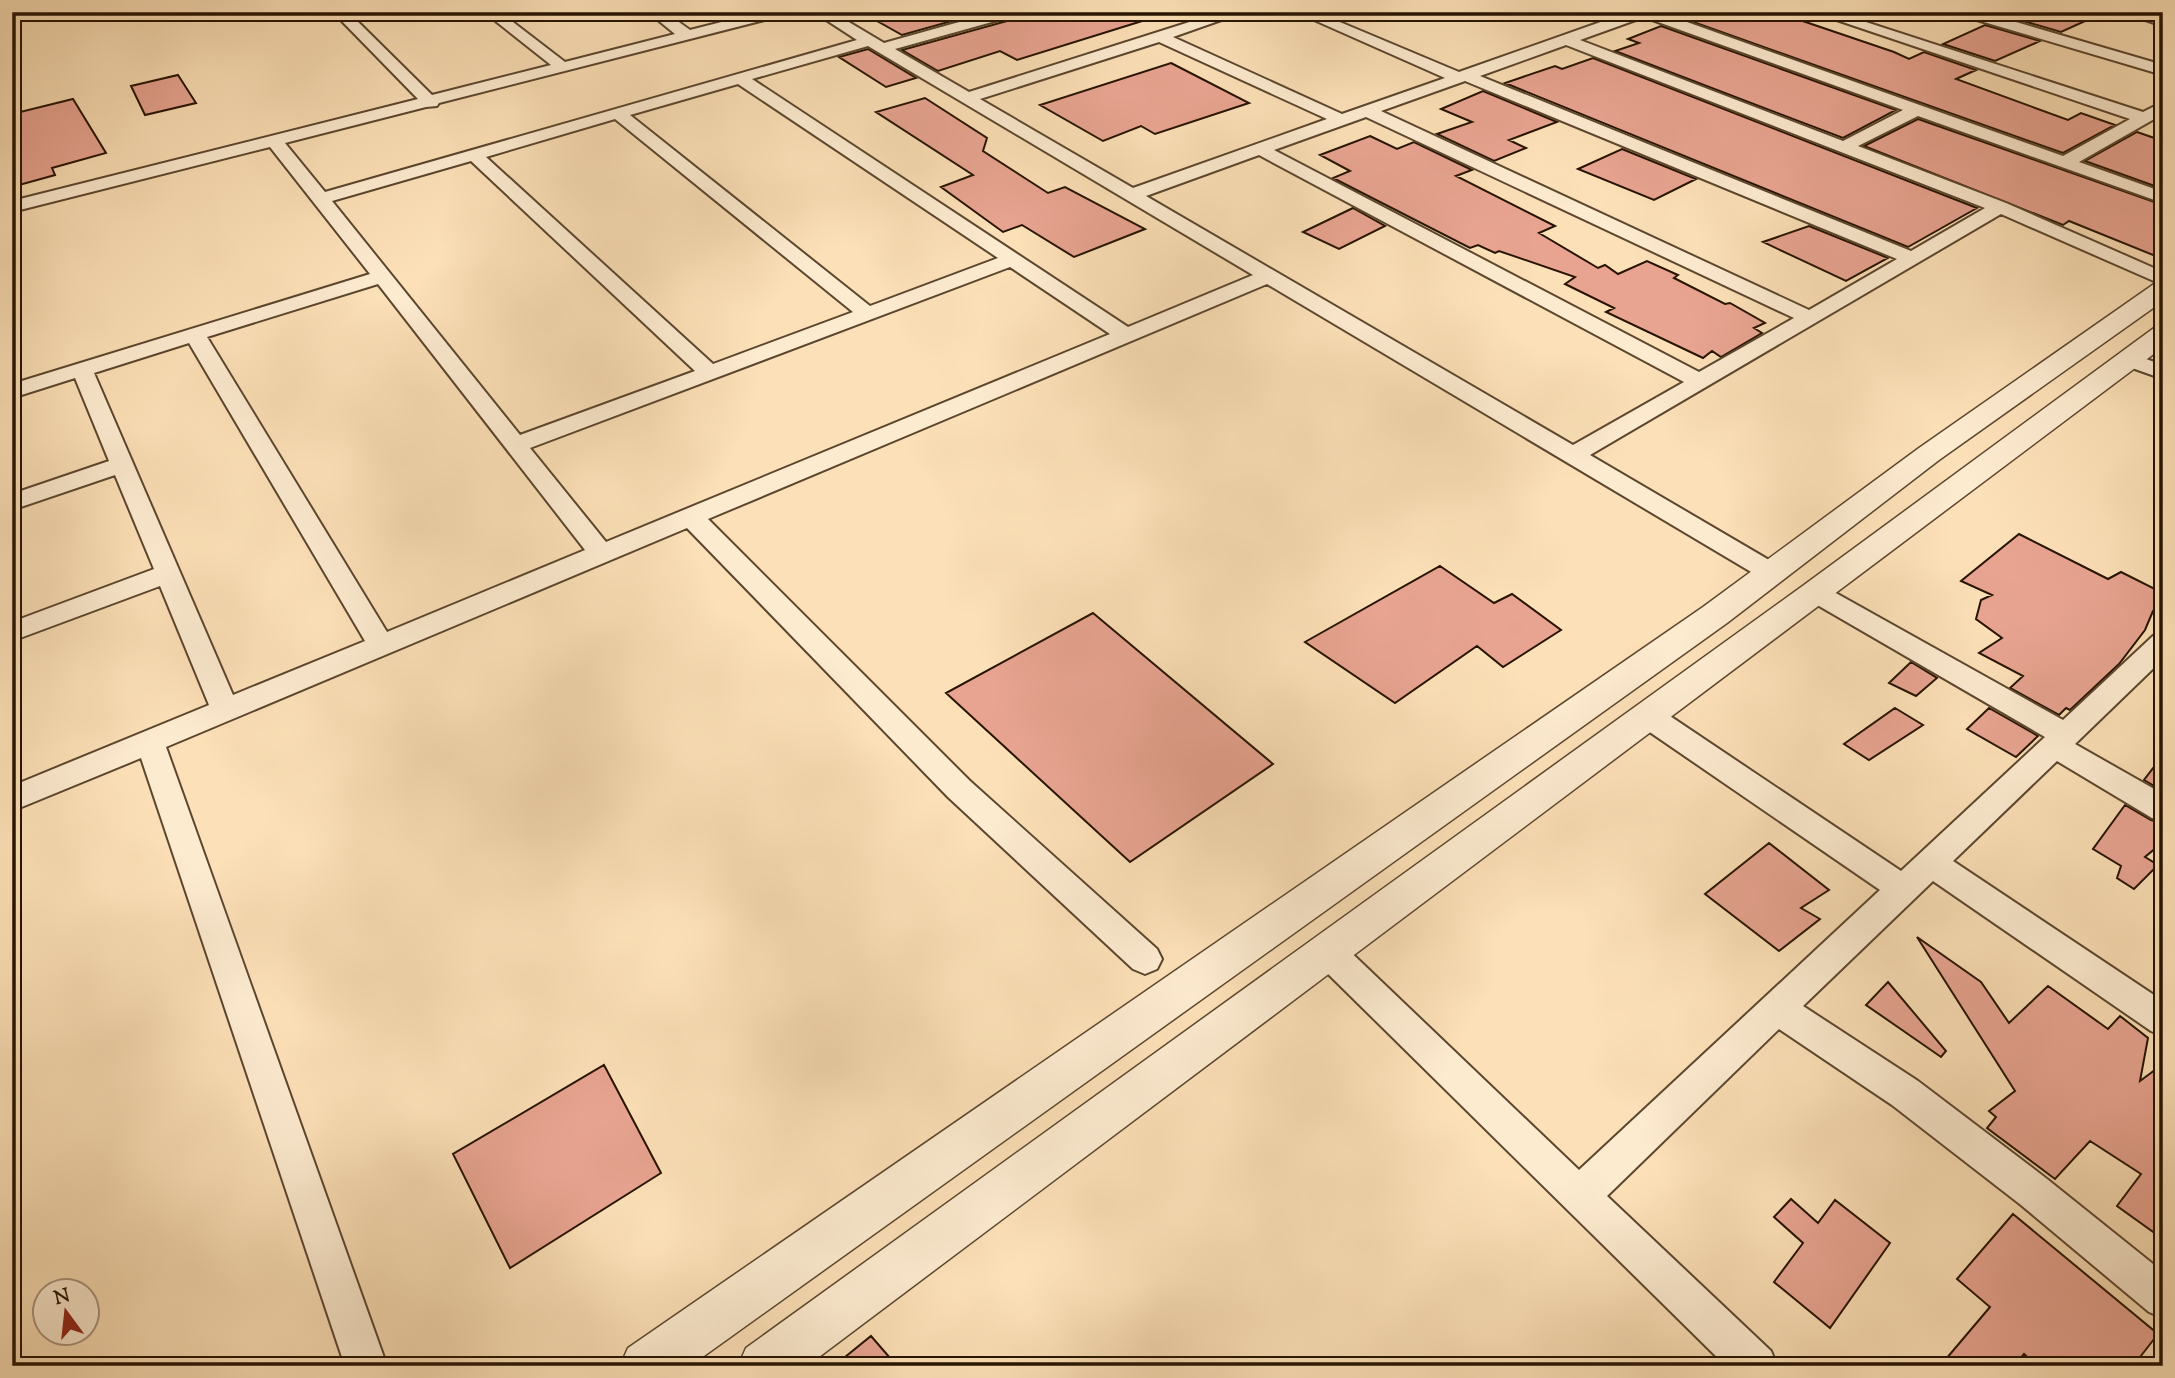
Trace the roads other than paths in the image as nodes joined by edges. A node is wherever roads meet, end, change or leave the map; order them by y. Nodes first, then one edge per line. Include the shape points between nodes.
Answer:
1 (340, 12) edge
2 (491, 12) edge
3 (655, 12) edge
4 (779, 12) edge
5 (821, 12) edge
6 (1012, 12) edge
7 (1237, 12) edge
8 (1303, 12) edge
9 (1644, 12) edge
10 (1820, 12) edge
11 (1965, 12) edge
12 (2129, 12) edge
13 (2163, 22) edge
14 (688, 36) junction
15 (1161, 37) junction
16 (1566, 40) junction
17 (876, 44) junction
18 (564, 68) junction
19 (2163, 70) edge
20 (1463, 77) junction
21 (741, 79) junction
22 (967, 98) junction
23 (430, 103) junction
24 (2163, 107) edge
25 (1919, 109) junction
26 (1367, 111) junction
27 (619, 114) junction
28 (2145, 118) junction
29 (1342, 120) junction
30 (274, 140) junction
31 (1843, 146) junction
32 (1260, 149) junction
33 (474, 155) junction
34 (2066, 162) junction
35 (1132, 195) junction
36 (2163, 198) edge
37 (320, 199) junction
38 (12, 207) edge
39 (2000, 207) junction
40 (1910, 257) junction
41 (1014, 260) junction
42 (1269, 276) junction
43 (381, 277) junction
44 (2163, 279) edge
45 (2163, 289) edge
46 (868, 314) junction
47 (1810, 317) junction
48 (2163, 334) edge
49 (195, 335) junction
50 (1127, 336) junction
51 (2146, 366) edge
52 (82, 369) junction
53 (710, 373) junction
54 (1699, 381) junction
55 (12, 391) edge
56 (1990, 410) junction
57 (2030, 434) junction
58 (516, 445) junction
59 (1942, 445) junction
60 (1573, 455) junction
61 (123, 464) junction
62 (1985, 466) junction
63 (12, 502) edge
64 (691, 517) junction
65 (602, 554) junction
66 (1772, 572) junction
67 (169, 573) junction
68 (1816, 593) junction
69 (12, 632) edge
70 (2163, 643) edge
71 (381, 645) junction
72 (226, 711) junction
73 (1648, 716) junction
74 (2060, 741) junction
75 (150, 742) junction
76 (12, 799) edge
77 (2163, 809) edge
78 (1931, 863) junction
79 (1903, 890) junction
80 (1328, 952) junction
81 (1145, 959) dead end
82 (1778, 1009) junction
83 (1149, 1014) junction
84 (2163, 1020) edge
85 (1185, 1056) junction
86 (1580, 1195) junction
87 (2163, 1298) edge
88 (366, 1366) edge
89 (646, 1366) edge
90 (764, 1366) edge
91 (1756, 1366) edge

1 - 23 street
2 - 18 street
3 - 14 street
4 - 14 street
5 - 17 street
6 - 17 street
7 - 15 street
8 - 20 street
9 - 16 street
9 - 25 street
10 - 28 street
11 - 19 street
12 - 13 street
14 - 18 street
15 - 22 street
15 - 29 street
16 - 20 street
16 - 31 street
17 - 21 street
17 - 22 street
18 - 23 street
20 - 26 street
20 - 40 street
21 - 27 street
21 - 41 street
22 - 35 street
23 - 30 street
24 - 28 street
25 - 31 street
25 - 34 street
26 - 29 street
26 - 47 street
27 - 33 street
27 - 46 street
28 - 34 street
29 - 32 street
30 - 37 street
30 - 38 street
31 - 39 street
32 - 35 street
32 - 54 street
33 - 37 street
33 - 53 street
34 - 36 street
35 - 42 street
37 - 43 street
39 - 40 street
39 - 44 street
40 - 47 street
41 - 46 street
41 - 50 street
42 - 50 street
42 - 60 street
43 - 49 street
43 - 58 street
45 - 56 street
46 - 53 street
47 - 54 street
48 - 51 street
49 - 52 street
49 - 71 street
50 - 64 street
51 - 57 street
52 - 55 street
52 - 61 street
53 - 58 street
54 - 60 street
56 - 57 street via 2006,428
56 - 59 street
57 - 62 street
58 - 65 street
59 - 62 street via 1965,446 1984,459
59 - 66 street
60 - 66 street
61 - 63 street
61 - 67 street
62 - 68 street
64 - 65 street
64 - 81 street via 959,789
65 - 71 street
66 - 83 street
67 - 69 street
67 - 72 street
68 - 73 street
68 - 74 street
70 - 74 street
71 - 72 street
72 - 75 street
73 - 79 street
73 - 80 street
74 - 77 street
74 - 78 street
75 - 76 street
75 - 88 street
78 - 79 street
78 - 84 street
79 - 82 street
80 - 85 street
80 - 86 street
82 - 86 street
82 - 87 street via 1905,1093
83 - 85 street
83 - 89 street
85 - 90 street
86 - 91 street

